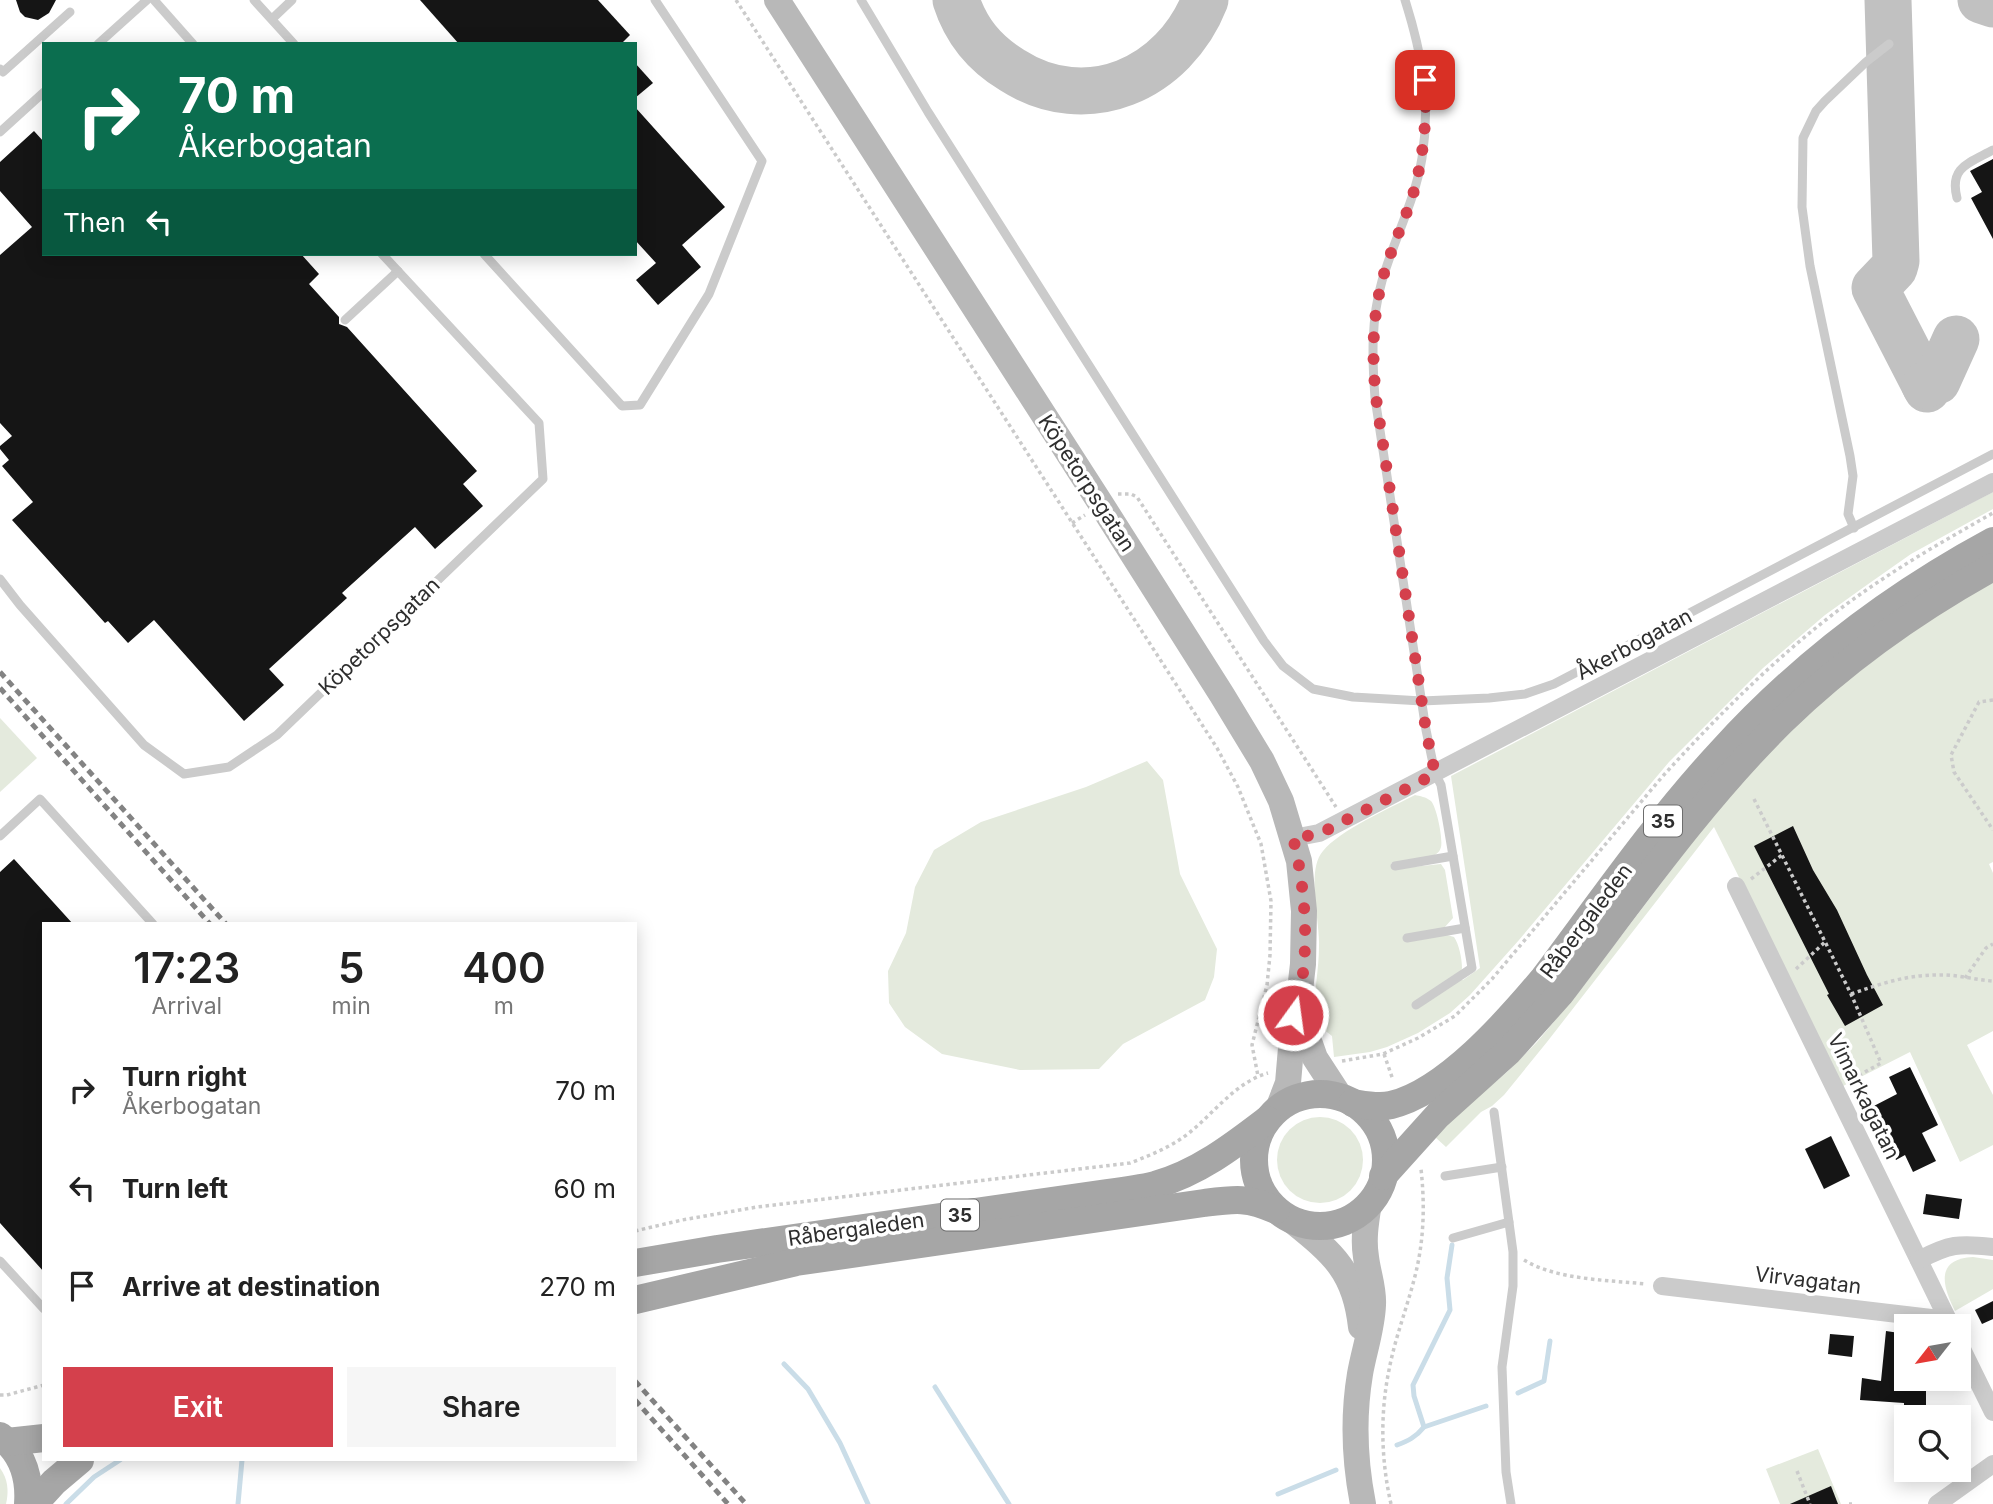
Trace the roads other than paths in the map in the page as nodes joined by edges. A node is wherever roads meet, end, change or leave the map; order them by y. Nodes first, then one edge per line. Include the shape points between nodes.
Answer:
1 (147, 0) edge
2 (154, 0) edge
3 (254, 0) edge
4 (292, 0) edge
5 (655, 0) edge
6 (777, 0) edge
7 (861, 0) edge
8 (1405, 0) edge
9 (70, 12) dead end
10 (272, 19) junction
11 (100, 42) edge
12 (192, 42) edge
13 (292, 42) edge
14 (1889, 44) dead end
15 (0, 69) edge
16 (42, 94) edge
17 (0, 132) edge
18 (1993, 150) edge
19 (1957, 198) dead end
20 (384, 256) edge
21 (486, 256) edge
22 (398, 271) junction
23 (345, 320) dead end
24 (1993, 454) edge
25 (1993, 482) edge
26 (1854, 528) junction
27 (1993, 541) edge
28 (1993, 567) edge
29 (0, 579) edge
30 (1422, 701) junction
31 (1435, 774) junction
32 (0, 835) edge
33 (1293, 838) junction
34 (1453, 856) junction
35 (1395, 866) dead end
36 (1736, 888) road end
37 (151, 922) edge
38 (1465, 928) junction
39 (1407, 938) dead end
40 (1299, 999) junction
41 (1416, 1005) dead end
42 (1347, 1101) junction
43 (1494, 1112) dead end
44 (1273, 1115) junction
45 (1502, 1167) junction
46 (1383, 1176) junction
47 (1445, 1176) dead end
48 (1369, 1203) junction
49 (1283, 1214) junction
50 (1509, 1222) junction
51 (1453, 1238) dead end
52 (1993, 1247) edge
53 (1919, 1260) junction
54 (0, 1261) edge
55 (637, 1264) edge
56 (1662, 1286) road end
57 (637, 1300) edge
58 (42, 1307) edge
59 (1946, 1314) edge
60 (1894, 1316) edge
61 (1364, 1352) junction
62 (1971, 1367) edge
63 (1993, 1412) edge
64 (42, 1438) edge
65 (4, 1439) edge
66 (79, 1461) edge
67 (1993, 1464) edge
68 (28, 1504) edge
69 (34, 1504) edge
70 (1363, 1504) edge
71 (1511, 1504) edge
72 (1937, 1504) edge

1 - 11 lane
2 - 12 lane
3 - 10 lane
4 - 10 lane
5 - 21 lane via 762,161 709,294 640,405 622,406
6 - 33 street, Köpetorpsgatan via 1223,695 1262,761
7 - 30 lane via 943,136 1283,666 1313,689 1353,697
8 - 30 lane via 1425,80 1422,159 1381,283 1372,339 1376,398
9 - 15 lane via 3,72
10 - 13 lane
14 - 26 lane via 1816,111 1803,138 1802,206 1850,456 1853,476 1848,514
16 - 17 lane
18 - 19 lane via 1955,177
20 - 22 lane, Köpetorpsgatan
22 - 23 lane
22 - 29 lane, Köpetorpsgatan via 539,423 543,479 276,735 229,767 184,774 144,745
24 - 26 lane
25 - 31 street, Åkerbogatan
26 - 30 lane via 1554,684 1525,694
27 - 42 main road, Råbergaleden / 35 via 1880,610 1768,703 1683,796 1544,978 1466,1060 1401,1102 1379,1106
28 - 46 main road, Råbergaleden / 35 via 1902,623 1783,721 1700,811 1537,1022 1438,1115
30 - 31 lane
31 - 33 street, Åkerbogatan via 1319,834
31 - 34 lane via 1441,785
32 - 37 lane via 40,799
33 - 40 street, Köpetorpsgatan via 1304,911
34 - 35 lane
34 - 38 lane
36 - 53 street, Vimarkagatan
38 - 39 lane
38 - 41 lane via 1472,968
40 - 42 street, Köpetorpsgatan via 1315,1058
40 - 44 street, Köpetorpsgatan via 1293,1015 1288,1083
42 - 44 main road, 35 via 1308,1096 1292,1100
42 - 46 main road, 35 via 1369,1117 1380,1135 1385,1155
43 - 45 lane
44 - 49 main road via 1258,1137 1254,1167 1269,1203
44 - 55 main road, Råbergaleden / 35 via 1208,1162 1157,1184
45 - 47 lane
45 - 50 lane
46 - 48 main road, 35
48 - 49 main road, 35 via 1332,1225 1311,1225
48 - 61 street via 1364,1230 1373,1305
49 - 57 main road, Råbergaleden / 35 via 1241,1199 1204,1203 796,1262
49 - 61 street via 1323,1246 1352,1285 1359,1304
50 - 51 lane
50 - 71 lane via 1513,1286 1502,1367
52 - 53 street via 1950,1245
53 - 59 street, Vimarkagatan
54 - 58 lane
56 - 60 street, Virvagatan
61 - 70 street via 1356,1433
62 - 63 street
64 - 65 main road
65 - 68 main road via 26,1470
66 - 69 main road
67 - 72 street

